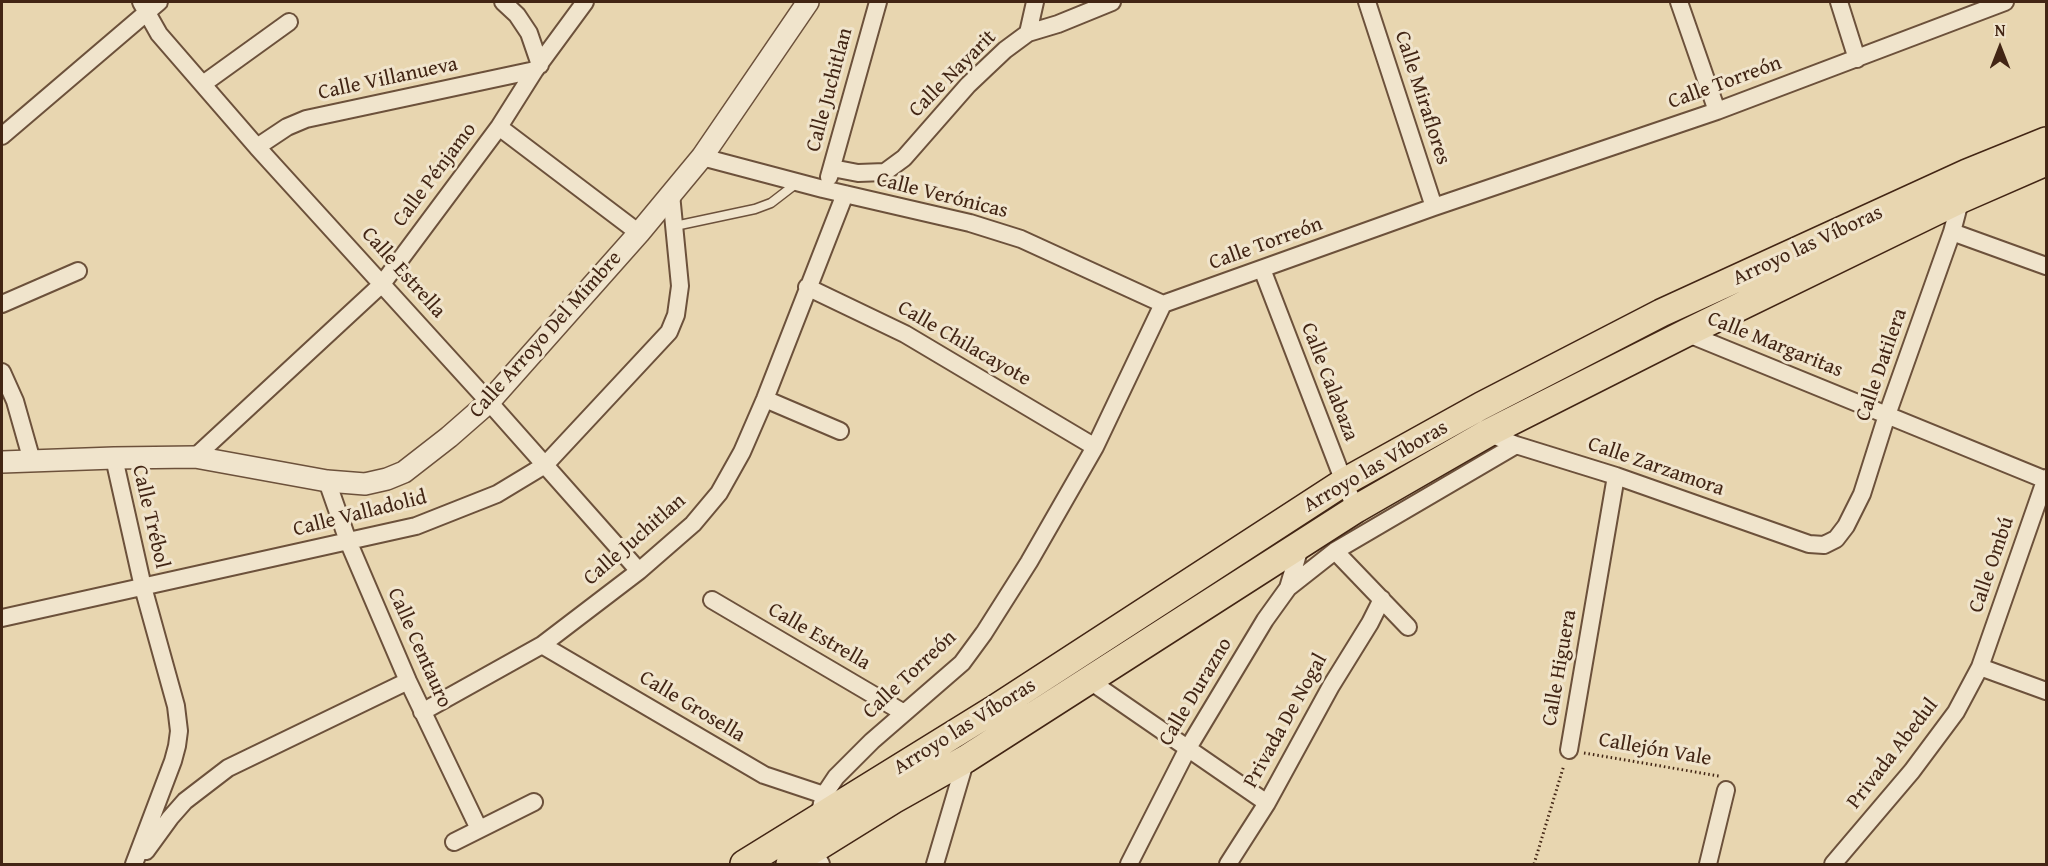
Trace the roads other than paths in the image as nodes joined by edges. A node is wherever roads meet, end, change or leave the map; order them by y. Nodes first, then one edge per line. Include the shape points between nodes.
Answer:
1 (503, 2) edge
2 (585, 2) edge
3 (808, 2) edge
4 (878, 2) edge
5 (1035, 2) edge
6 (1112, 2) edge
7 (1367, 2) edge
8 (1679, 2) edge
9 (1839, 2) edge
10 (2004, 2) edge
11 (149, 5) edge
12 (290, 22) dead end
13 (1028, 33) junction
14 (1857, 59) junction
15 (538, 67) junction
16 (203, 84) junction
17 (1717, 111) junction
18 (499, 127) junction
19 (2, 136) edge
20 (2046, 141) edge
21 (257, 147) junction
22 (702, 157) junction
23 (2046, 162) edge
24 (832, 168) junction
25 (798, 182) junction
26 (1964, 186) junction
27 (823, 189) junction
28 (671, 194) junction
29 (845, 194) junction
30 (1434, 207) junction
31 (675, 226) junction
32 (1952, 232) junction
33 (639, 233) junction
34 (2046, 266) edge
35 (1262, 269) junction
36 (78, 271) dead end
37 (382, 284) junction
38 (807, 287) junction
39 (2, 304) edge
40 (1163, 304) junction
41 (1686, 333) junction
42 (2, 372) edge
43 (765, 399) junction
44 (489, 402) junction
45 (1887, 415) junction
46 (840, 431) dead end
47 (1488, 433) junction
48 (1515, 445) junction
49 (1095, 447) junction
50 (195, 457) junction
51 (114, 458) junction
52 (32, 461) junction
53 (2, 462) edge
54 (545, 465) junction
55 (1616, 476) junction
56 (2046, 479) edge
57 (327, 481) junction
58 (1344, 482) junction
59 (1356, 509) junction
60 (348, 541) junction
61 (1301, 544) junction
62 (1809, 544) joint
63 (1335, 551) junction
64 (639, 571) junction
65 (143, 587) junction
66 (1288, 588) junction
67 (1382, 599) junction
68 (712, 600) dead end
69 (2, 618) edge
70 (1408, 627) dead end
71 (542, 645) junction
72 (1980, 667) junction
73 (408, 681) junction
74 (1090, 681) junction
75 (2046, 691) edge
76 (422, 712) junction
77 (904, 713) junction
78 (1188, 748) junction
79 (1569, 750) road end
80 (966, 759) junction
81 (1726, 790) road end
82 (534, 802) dead end
83 (1267, 803) junction
84 (821, 807) junction
85 (480, 830) junction
86 (454, 842) dead end
87 (817, 857) edge
88 (136, 864) edge
89 (744, 864) edge
90 (790, 864) edge
91 (935, 864) edge
92 (1129, 864) edge
93 (1228, 864) edge
94 (1708, 864) edge
95 (1833, 864) edge

1 - 15 street via 529,33
2 - 15 street, Calle Pénjamo
3 - 22 street, Calle Arroyo Del Mimbre
4 - 24 street, Calle Juchitlan
5 - 13 street
6 - 13 street, Calle Nayarit
7 - 30 street, Calle Miraflores
8 - 17 street
9 - 14 street
10 - 14 street, Calle Torreón
11 - 16 street, Calle Estrella via 159,34
11 - 19 street
12 - 16 street
13 - 24 street, Calle Nayarit via 968,85 904,158 885,172 858,173
14 - 17 street, Calle Torreón
15 - 18 street, Calle Pénjamo
15 - 21 street, Calle Villanueva via 306,119
16 - 21 street, Calle Estrella
17 - 30 street, Calle Torreón
18 - 33 street
18 - 37 street, Calle Pénjamo
20 - 26 main road, Arroyo las Víboras
21 - 37 street, Calle Estrella
22 - 25 street, Calle Verónicas
22 - 28 street, Calle Arroyo Del Mimbre
23 - 26 main road, Arroyo las Víboras
24 - 27 street, Calle Juchitlan
25 - 27 street, Calle Verónicas
25 - 31 lane via 771,203 755,209
26 - 32 street, Calle Datilera
26 - 41 main road, Arroyo las Víboras
26 - 58 main road, Arroyo las Víboras via 1661,313
27 - 29 street, Calle Verónicas
28 - 31 street, Calle Valladolid
28 - 33 street, Calle Arroyo Del Mimbre
29 - 38 street, Calle Juchitlan
29 - 40 street, Calle Verónicas via 1021,239
30 - 35 street, Calle Torreón
31 - 54 street, Calle Valladolid via 680,286 669,332
32 - 34 street
32 - 45 street, Calle Datilera
33 - 44 street, Calle Arroyo Del Mimbre
35 - 40 street, Calle Torreón
35 - 58 street, Calle Calabaza
36 - 39 street
37 - 44 street, Calle Estrella
37 - 50 street, Calle Pénjamo
38 - 43 street, Calle Juchitlan
38 - 49 street, Calle Chilacayote via 905,334
40 - 49 street, Calle Torreón
41 - 45 street, Calle Margaritas
41 - 47 main road, Arroyo las Víboras
42 - 52 street via 15,401
43 - 46 street
43 - 64 street, Calle Juchitlan via 719,493 693,524
44 - 54 street, Calle Estrella
44 - 57 street, Calle Arroyo Del Mimbre via 404,472 365,484
45 - 56 street, Calle Margaritas
45 - 62 street, Calle Datilera via 1862,494 1846,526 1836,539 1824,545
47 - 48 street, Calle Zarzamora
47 - 59 main road, Arroyo las Víboras
48 - 55 street, Calle Zarzamora
48 - 63 street
49 - 77 street, Calle Torreón via 984,633 962,663
50 - 51 street, Calle Arroyo Del Mimbre
50 - 57 street, Calle Arroyo Del Mimbre
51 - 52 street, Calle Arroyo Del Mimbre
51 - 65 street, Calle Trébol
52 - 53 street, Calle Arroyo Del Mimbre
54 - 60 street, Calle Valladolid via 497,494 416,526
54 - 64 street, Calle Estrella
55 - 62 street, Calle Zarzamora
55 - 79 street, Calle Higuera
56 - 72 street, Calle Ombú
57 - 60 street, Calle Centauro
58 - 59 street, Calle Calabaza
58 - 84 main road, Arroyo las Víboras via 993,710
59 - 61 main road, Arroyo las Víboras
60 - 65 street, Calle Valladolid
60 - 73 street, Calle Centauro
61 - 66 street, Calle Durazno
61 - 74 main road, Arroyo las Víboras
63 - 66 street
63 - 67 street
64 - 71 street, Calle Juchitlan
65 - 69 street, Calle Valladolid
65 - 88 street, Calle Trébol via 176,706 179,731 173,761
66 - 78 street, Calle Durazno
67 - 70 street
67 - 83 street, Privada De Nogal
68 - 77 street, Calle Estrella
71 - 76 street, Calle Juchitlan
71 - 84 street, Calle Grosella
72 - 75 street
72 - 95 street, Privada Abedul via 1936,741
73 - 76 street, Calle Centauro
73 - 88 street via 228,768 202,786 170,818
74 - 78 street
74 - 80 main road, Arroyo las Víboras
76 - 85 street, Calle Centauro
77 - 84 street, Calle Torreón via 836,777
78 - 83 street
78 - 92 street, Calle Durazno
80 - 87 main road, Arroyo las Víboras via 893,800
80 - 91 street
81 - 94 street
82 - 85 street
83 - 93 street, Privada De Nogal
84 - 87 street, Calle Torreón
84 - 89 main road, Arroyo las Víboras
85 - 86 street
87 - 90 main road, Arroyo las Víboras

